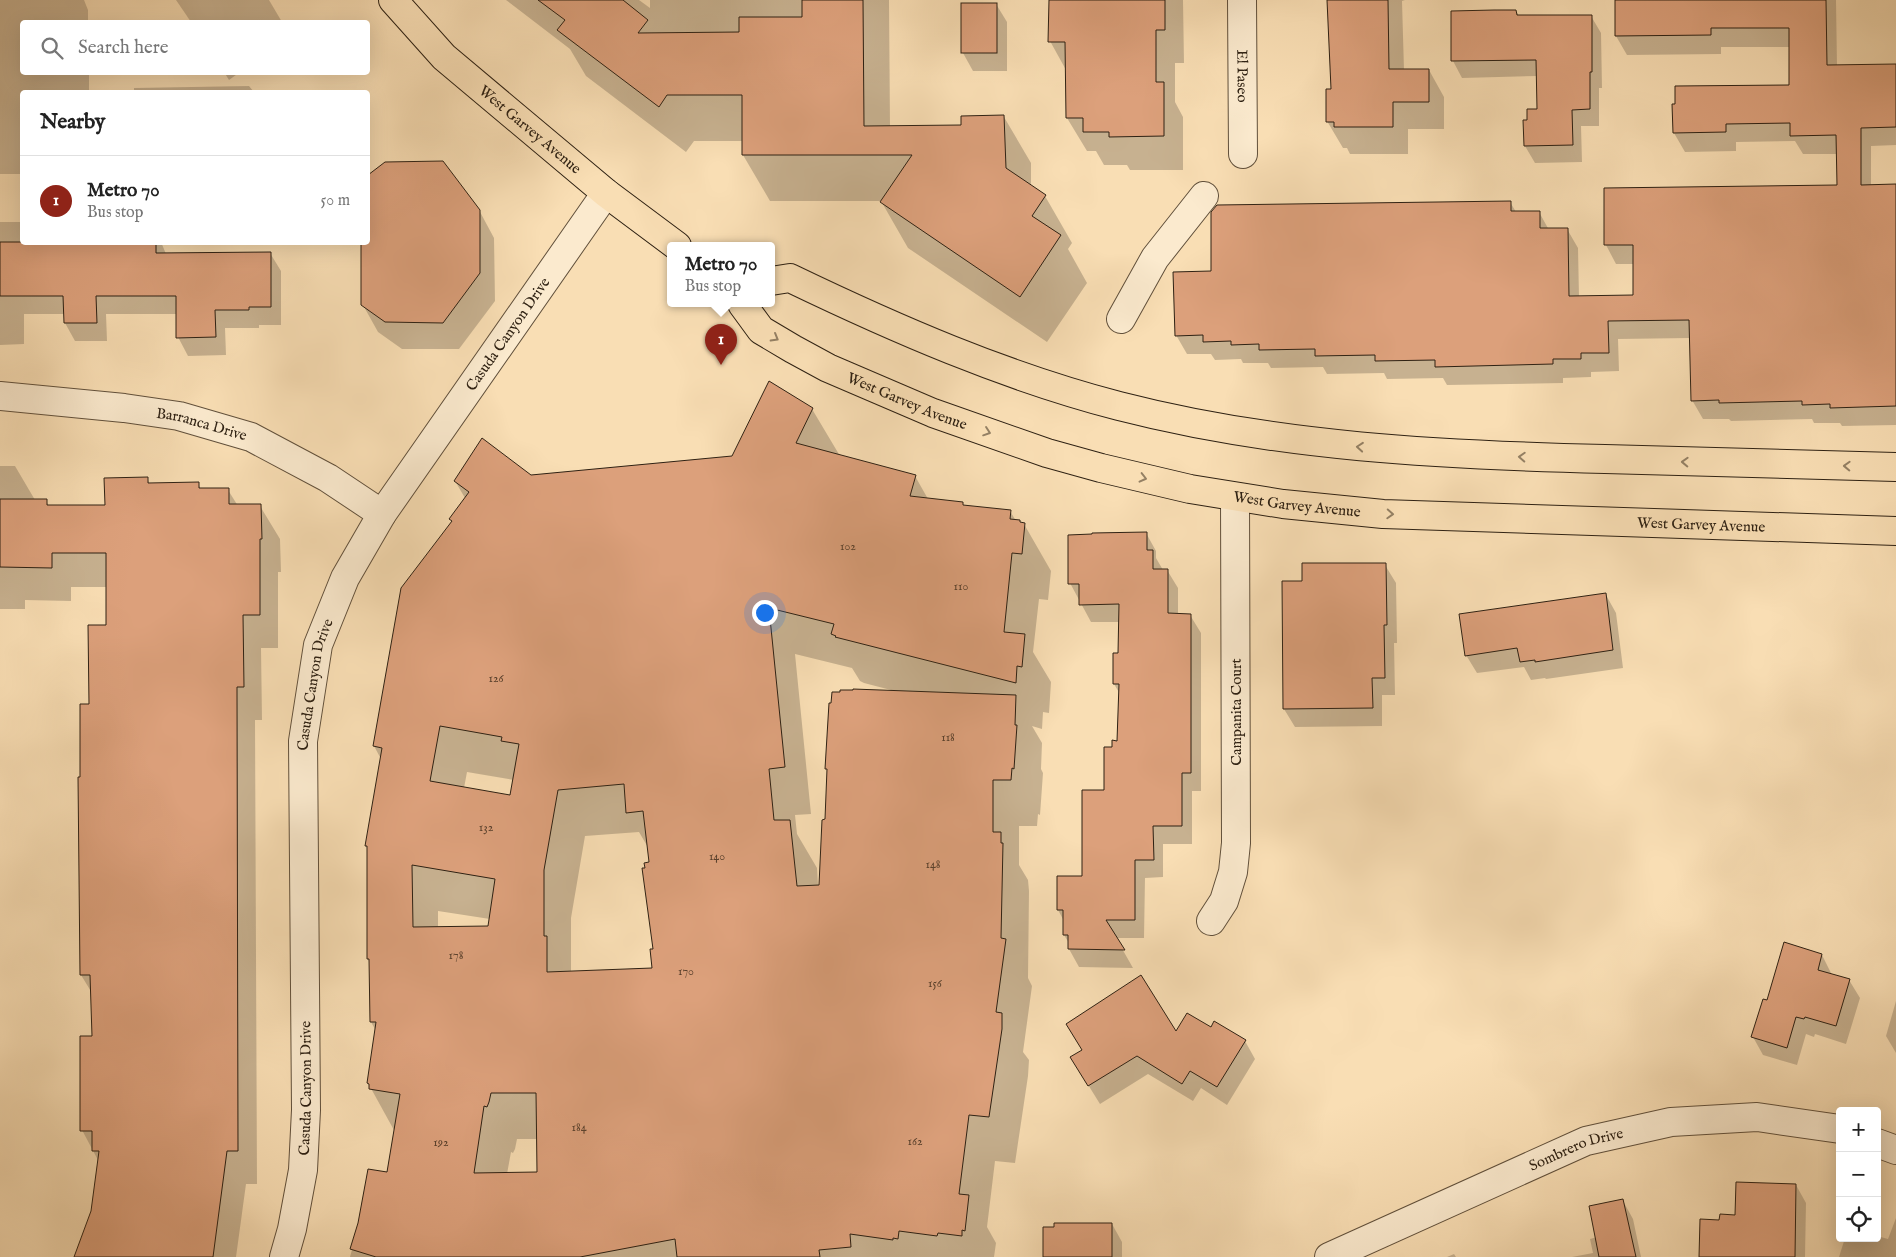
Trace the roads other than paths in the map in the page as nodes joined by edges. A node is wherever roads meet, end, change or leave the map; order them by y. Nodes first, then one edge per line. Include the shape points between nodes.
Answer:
1 (393, 0) edge
2 (1242, 0) edge
3 (1243, 154) dead end
4 (606, 193) junction
5 (1204, 196) dead end
6 (672, 242) edge
7 (775, 280) edge
8 (744, 307) edge
9 (1121, 319) dead end
10 (0, 396) edge
11 (1896, 467) edge
12 (1235, 497) junction
13 (382, 514) junction
14 (1896, 531) edge
15 (1210, 921) dead end
16 (1836, 1128) edge
17 (1881, 1144) edge
18 (1896, 1150) edge
19 (284, 1257) edge
20 (1329, 1257) edge

1 - 4 main road, West Garvey Avenue via 444,57
2 - 3 street, El Paseo
4 - 6 main road, West Garvey Avenue
4 - 13 street, Casuda Canyon Drive
5 - 9 street via 1156,258
11 -> 7 main road via 1454,454 1341,445 1234,430 1120,406 1012,374 790,278
8 -> 12 main road, West Garvey Avenue via 761,330 793,349 828,368 932,413 1101,468
10 - 13 street, Barranca Drive via 178,416 251,437 328,478
12 -> 14 main road, West Garvey Avenue via 1383,514
12 - 15 street, Campanita Court via 1236,842 1233,872 1224,901
13 - 19 street, Casuda Canyon Drive via 345,578 318,645 303,741 306,1110 303,1170
16 - 20 street, Sombrero Drive via 1757,1117 1672,1122 1586,1141
17 - 18 street

